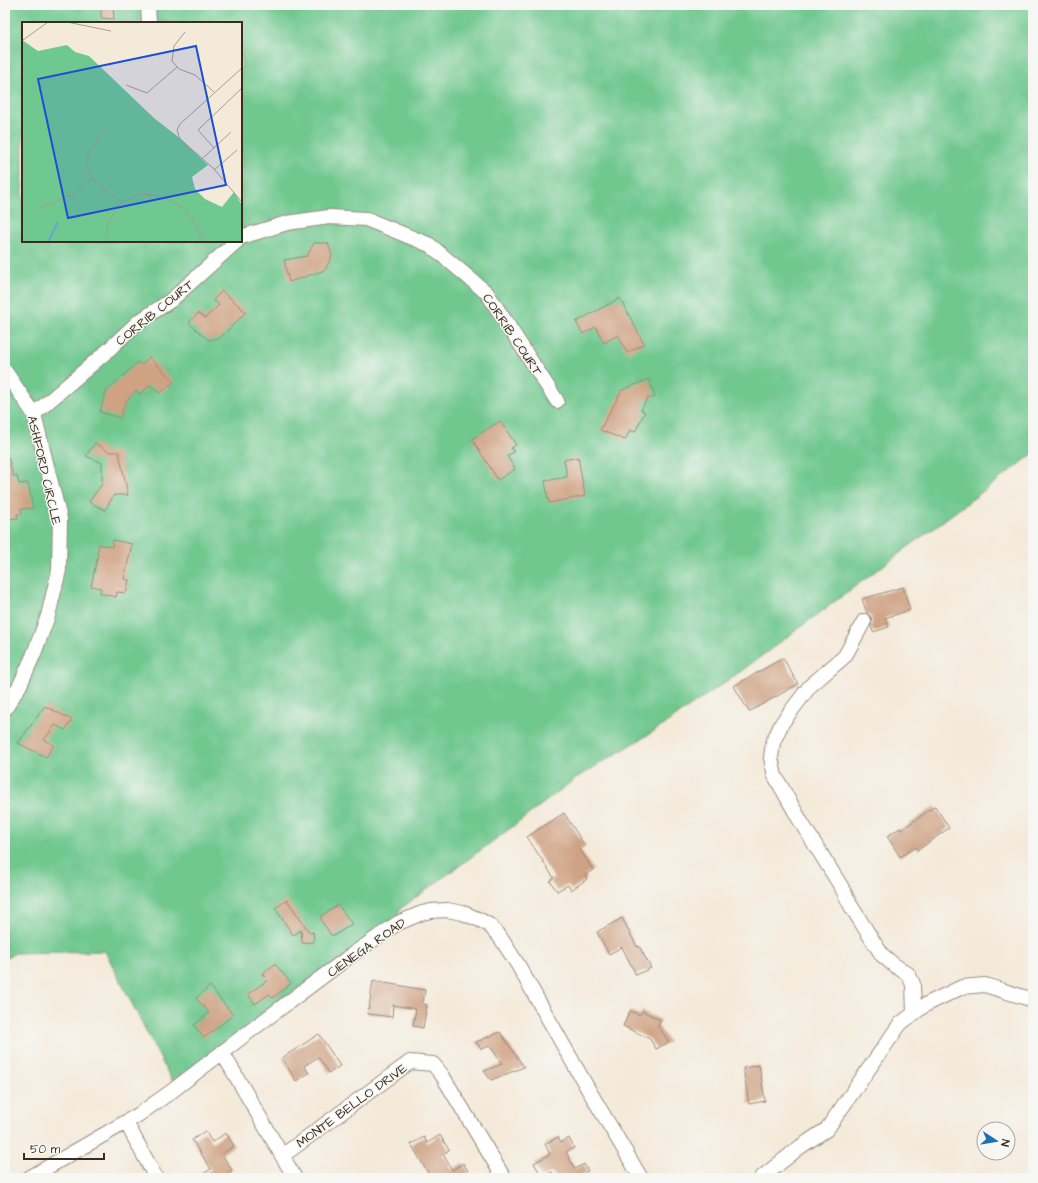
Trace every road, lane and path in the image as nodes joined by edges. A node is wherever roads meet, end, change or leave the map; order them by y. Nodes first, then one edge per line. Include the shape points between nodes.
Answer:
1 (148, 5) edge
2 (149, 22) edge
3 (242, 237) edge
4 (236, 242) edge
5 (5, 372) edge
6 (557, 401) dead end
7 (34, 414) junction
8 (864, 621) dead end
9 (5, 710) edge
10 (1033, 1000) edge
11 (914, 1013) junction
12 (222, 1052) junction
13 (126, 1122) junction
14 (282, 1156) junction
15 (29, 1178) edge
16 (156, 1178) edge
17 (294, 1178) edge
18 (504, 1178) edge
19 (641, 1178) edge
20 (761, 1178) edge

1 - 2 street
3 - 6 street, CORRIB COURT via 287,223 329,217 366,219 430,245 487,293
4 - 7 street, CORRIB COURT via 170,301 138,322
5 - 7 street, ASHFORD CIRCLE
7 - 9 street, ASHFORD CIRCLE via 60,519 59,570 48,616 33,656
8 - 11 street via 845,656 810,686 782,723 773,742 771,758 775,776 873,941 882,955 908,974 913,984
10 - 11 street via 984,985 962,987
11 - 20 street via 900,1024 827,1129
12 - 13 street, CIENEGA ROAD via 172,1092
12 - 14 street
12 - 19 street, CIENEGA ROAD via 398,923 431,911 463,913 488,925 506,944
13 - 15 street, CIENEGA ROAD
13 - 16 street
14 - 17 street
14 - 18 street, MONTE BELLO DRIVE via 410,1062 433,1064

